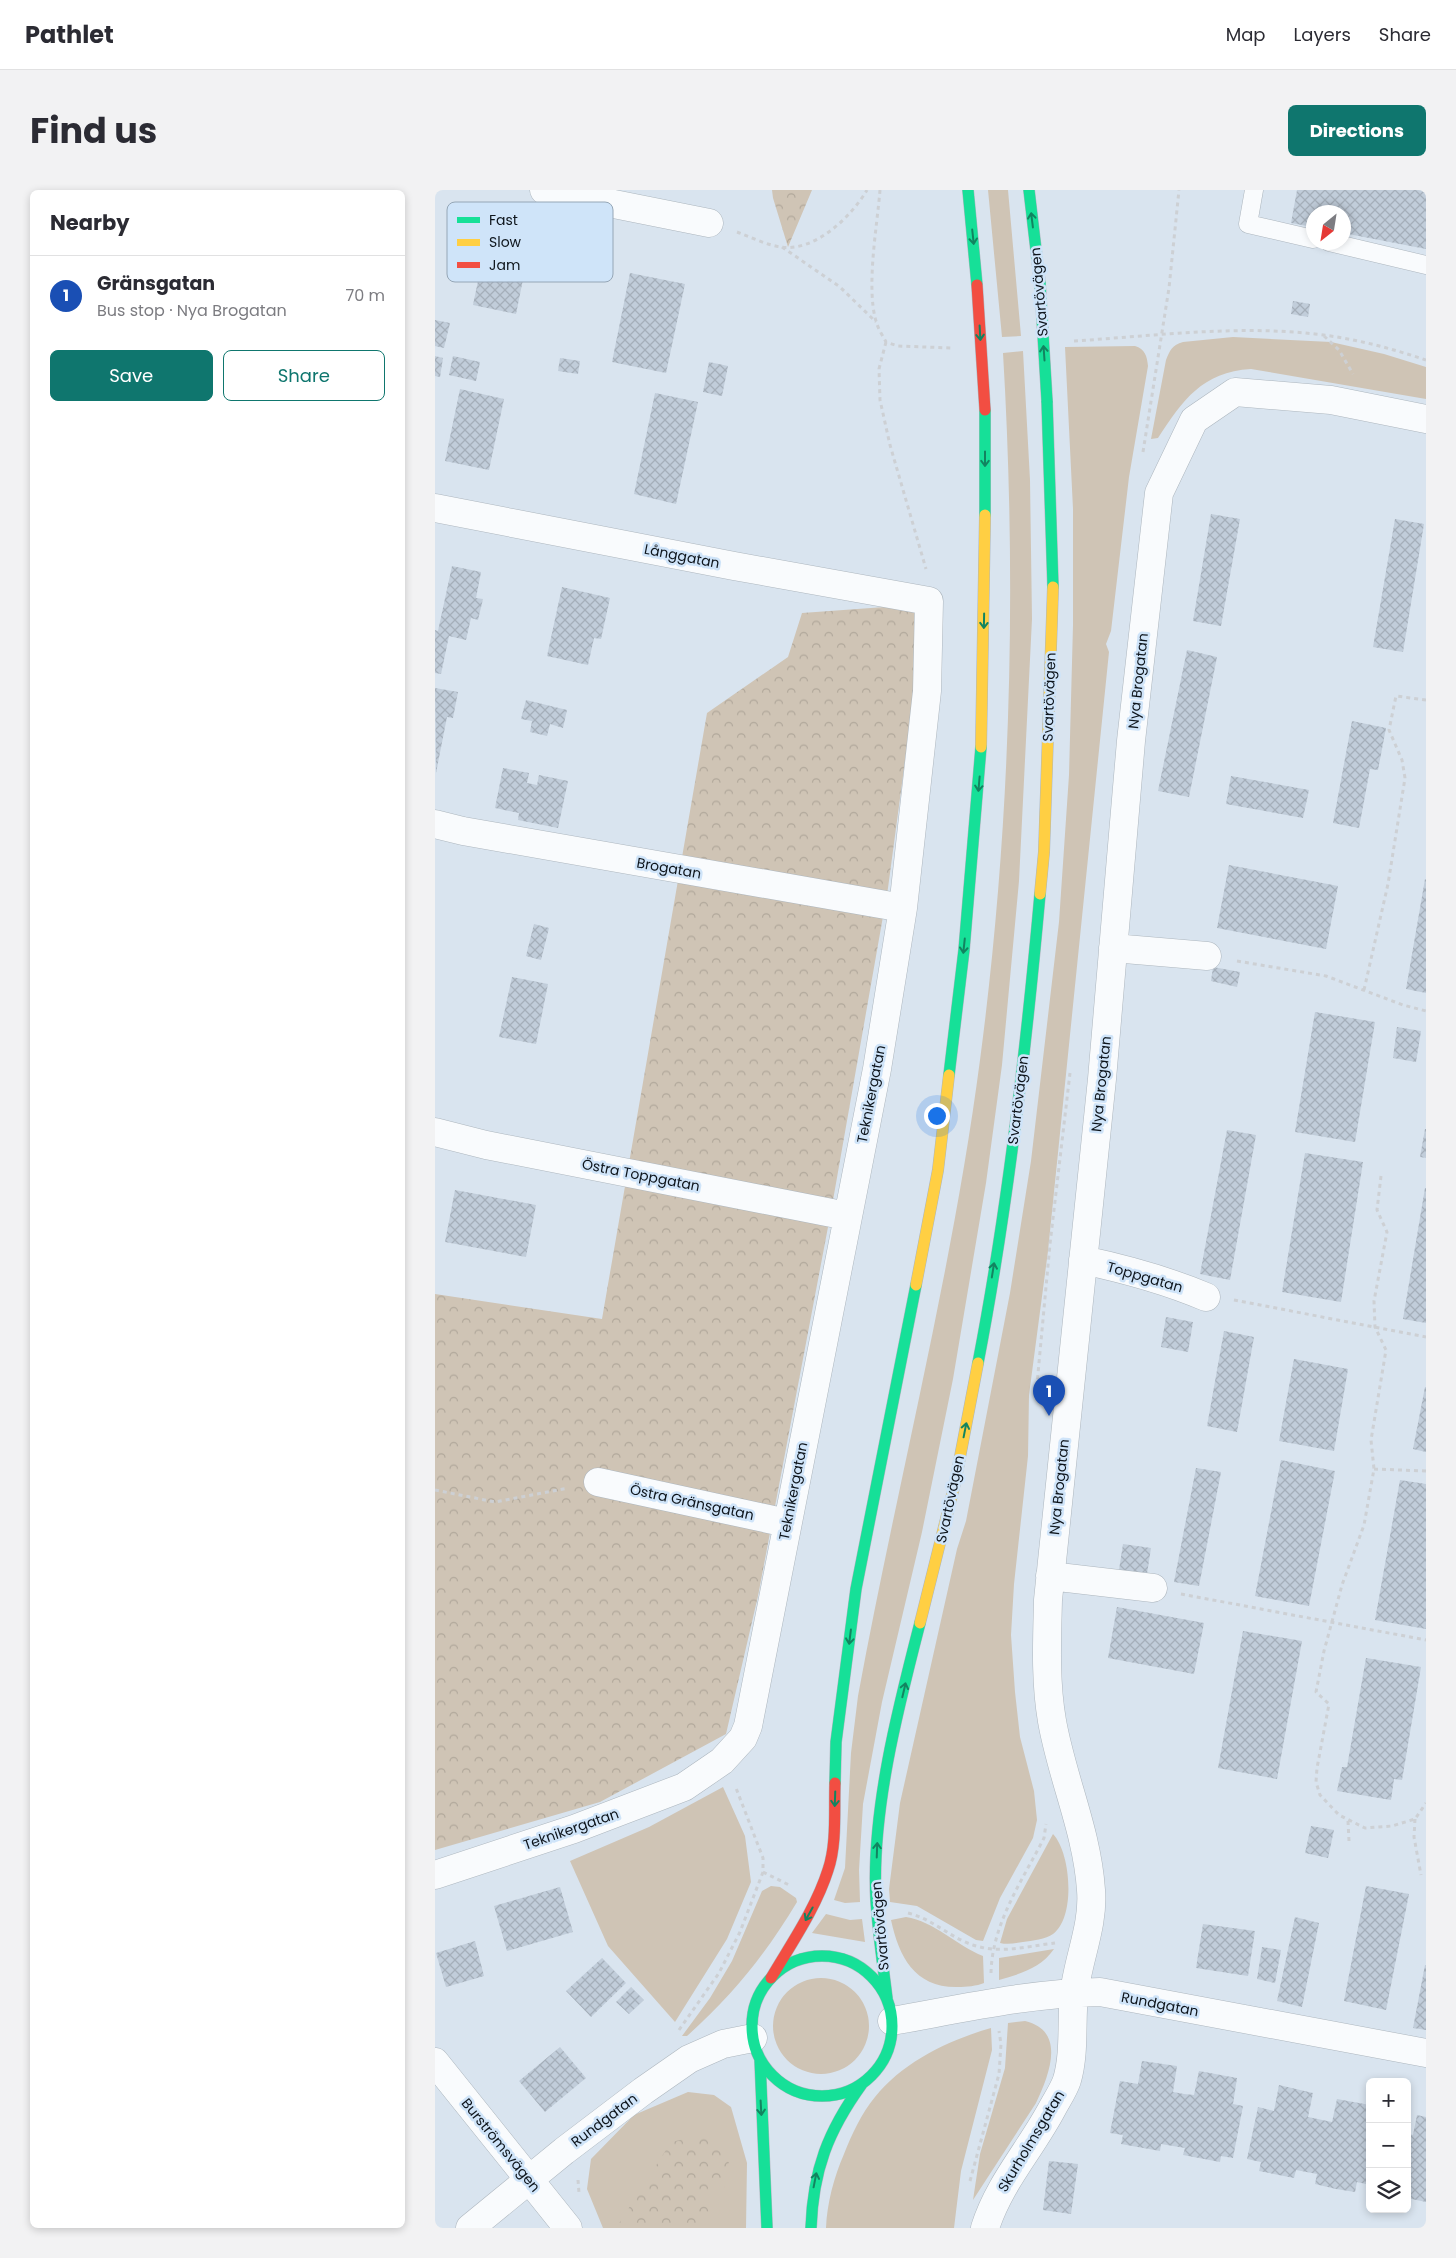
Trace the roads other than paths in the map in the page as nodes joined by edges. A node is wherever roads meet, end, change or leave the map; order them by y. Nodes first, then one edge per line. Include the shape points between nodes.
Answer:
1 (544, 190) edge
2 (968, 190) edge
3 (1029, 190) edge
4 (1255, 190) edge
5 (604, 202) edge
6 (613, 204) edge
7 (709, 223) road end
8 (1306, 237) edge
9 (1351, 247) edge
10 (1426, 265) edge
11 (1426, 419) edge
12 (435, 508) edge
13 (929, 601) joint
14 (435, 824) edge
15 (903, 908) junction
16 (1113, 948) junction
17 (1207, 956) road end
18 (435, 1132) edge
19 (847, 1216) junction
20 (1083, 1260) junction
21 (1206, 1297) road end
22 (598, 1482) road end
23 (787, 1523) junction
24 (1050, 1576) junction
25 (1153, 1588) road end
26 (435, 1875) edge
27 (771, 1978) junction
28 (1075, 1992) junction
29 (889, 2010) junction
30 (757, 2049) junction
31 (1426, 2053) edge
32 (435, 2062) edge
33 (862, 2084) junction
34 (529, 2180) junction
35 (470, 2228) edge
36 (568, 2228) edge
37 (767, 2228) edge
38 (811, 2228) edge
39 (985, 2228) edge

1 - 5 street
2 -> 27 main road, bridge via 985,410 985,585 980,770 964,950 938,1170 856,1589 836,1742 829,1869 817,1898
29 -> 3 main road, Svartövägen, bridge via 877,1911 877,1844 903,1690 955,1483 983,1338 1031,999 1044,852 1054,578 1040,284
4 - 8 lane via 1248,224
6 - 7 street
9 - 10 lane
11 - 16 street, Nya Brogatan via 1331,400 1235,392 1194,420 1159,492 1131,741
12 - 13 street, Långgatan
13 - 15 street, Teknikergatan via 927,691
14 - 15 street, Brogatan
15 - 19 street, Teknikergatan via 877,1069
16 - 17 street
16 - 20 street, Nya Brogatan
18 - 19 street, Östra Toppgatan
19 - 23 street, Teknikergatan
20 - 21 street, Toppgatan via 1166,1282
20 - 24 street, Nya Brogatan
22 - 23 street, Östra Gränsgatan
23 - 26 street, Teknikergatan via 752,1713 743,1738 722,1761 697,1780 641,1805
24 - 25 street
24 - 28 street, Nya Brogatan via 1047,1664 1052,1721 1084,1842 1092,1891 1086,1944
27 - 29 main road via 801,1959 832,1956 855,1964 868,1973 879,1985
27 - 30 main road via 755,2007
28 - 29 street, Rundgatan
28 - 31 street, Rundgatan via 1099,1992
28 - 39 street, Skurholmsgatan via 1071,2060 1066,2082 1047,2118 1002,2187
29 - 33 main road via 891,2038 887,2053
30 - 33 main road via 780,2083 807,2095 833,2096
30 - 34 street, Rundgatan via 723,2044 689,2060 643,2091
30 -> 37 main road
32 - 34 street, Burströmsvägen
38 -> 33 main road via 813,2186 819,2160 840,2113
34 - 35 street, Rundgatan
34 - 36 street, Burströmsvägen

